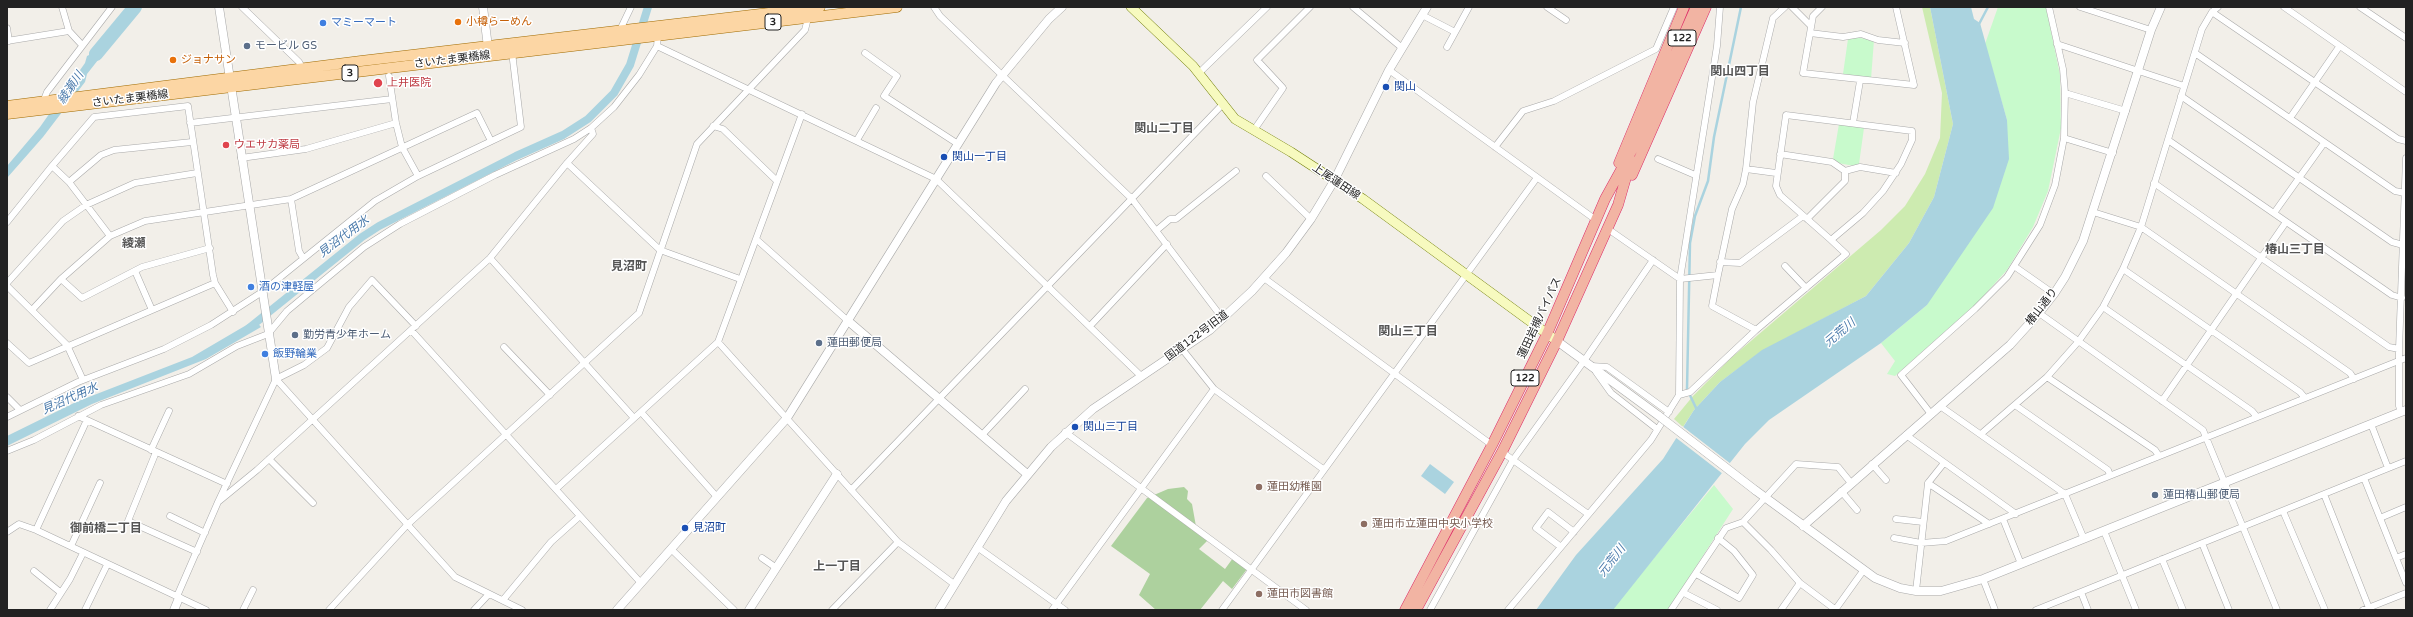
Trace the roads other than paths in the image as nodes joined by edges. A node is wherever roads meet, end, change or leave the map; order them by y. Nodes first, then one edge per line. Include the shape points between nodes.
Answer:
1 (62, 7) edge
2 (112, 7) edge
3 (219, 7) edge
4 (482, 7) edge
5 (631, 7) edge
6 (820, 7) edge
7 (897, 7) edge
8 (934, 7) edge
9 (1062, 7) edge
10 (1131, 7) edge
11 (1267, 7) edge
12 (1310, 7) edge
13 (1353, 7) edge
14 (1428, 7) edge
15 (1469, 7) edge
16 (1548, 7) edge
17 (1674, 7) edge
18 (1684, 7) edge
19 (1696, 7) edge
20 (1706, 7) edge
21 (1720, 7) edge
22 (1785, 7) edge
23 (1792, 7) edge
24 (1822, 7) edge
25 (1896, 7) edge
26 (2049, 7) edge
27 (2080, 7) edge
28 (2161, 7) edge
29 (2218, 7) edge
30 (2284, 7) edge
31 (2360, 7) edge
32 (244, 8) edge
33 (831, 11) edge
34 (2212, 12) junction
35 (1422, 14) junction
36 (808, 18) junction
37 (1566, 20) dead end
38 (7, 28) edge
39 (1811, 30) junction
40 (2151, 30) junction
41 (69, 31) junction
42 (653, 32) junction
43 (1454, 32) junction
44 (625, 33) junction
45 (2406, 38) edge
46 (8, 41) edge
47 (1905, 43) junction
48 (2057, 44) junction
49 (82, 45) junction
50 (657, 46) junction
51 (488, 47) junction
52 (1447, 47) dead end
53 (2339, 47) junction
54 (1401, 48) junction
55 (512, 52) junction
56 (865, 53) dead end
57 (2195, 53) junction
58 (303, 69) junction
59 (1389, 70) junction
60 (2138, 70) junction
61 (1199, 73) junction
62 (1002, 74) junction
63 (389, 76) dead end
64 (1860, 81) junction
65 (2315, 82) junction
66 (230, 83) junction
67 (2184, 86) junction
68 (748, 89) junction
69 (2406, 92) edge
70 (2065, 93) junction
71 (2181, 96) junction
72 (392, 99) junction
73 (45, 104) junction
74 (1222, 105) junction
75 (7, 106) edge
76 (876, 108) dead end
77 (2126, 111) junction
78 (7, 114) edge
79 (802, 114) junction
80 (235, 118) junction
81 (2290, 118) junction
82 (190, 123) junction
83 (396, 123) junction
84 (1853, 123) junction
85 (713, 126) junction
86 (591, 128) junction
87 (1254, 130) junction
88 (2064, 138) junction
89 (857, 140) junction
90 (2168, 140) junction
91 (491, 141) junction
92 (1637, 141) junction
93 (2406, 141) edge
94 (192, 142) junction
95 (2324, 143) junction
96 (958, 144) junction
97 (402, 147) junction
98 (1495, 147) junction
99 (2113, 153) junction
100 (1780, 154) junction
101 (241, 158) junction
102 (2406, 158) edge
103 (1658, 159) dead end
104 (567, 163) junction
105 (52, 166) junction
106 (1746, 169) junction
107 (1236, 171) dead end
108 (1845, 172) junction
109 (198, 173) junction
110 (1776, 173) junction
111 (1896, 173) junction
112 (1695, 175) junction
113 (418, 176) junction
114 (1266, 176) dead end
115 (2299, 178) junction
116 (936, 179) junction
117 (1536, 179) junction
118 (777, 181) junction
119 (1334, 181) junction
120 (69, 182) junction
121 (2154, 183) junction
122 (2405, 193) junction
123 (291, 199) junction
124 (1132, 199) junction
125 (1605, 199) junction
126 (86, 205) junction
127 (248, 205) junction
128 (1618, 205) junction
129 (204, 210) junction
130 (2093, 212) junction
131 (2274, 213) junction
132 (1805, 218) junction
133 (1311, 219) junction
134 (1596, 220) junction
135 (7, 222) edge
136 (2286, 222) junction
137 (2405, 223) edge
138 (2141, 227) junction
139 (1608, 229) junction
140 (1157, 230) junction
141 (110, 236) junction
142 (756, 239) junction
143 (1831, 240) junction
144 (1167, 244) junction
145 (2403, 245) junction
146 (210, 248) junction
147 (660, 250) junction
148 (303, 258) junction
149 (490, 258) junction
150 (2261, 258) junction
151 (1653, 260) junction
152 (1720, 262) junction
153 (1785, 266) dead end
154 (2014, 266) junction
155 (2123, 269) junction
156 (135, 271) junction
157 (1466, 275) junction
158 (1718, 275) junction
159 (1264, 278) junction
160 (61, 279) junction
161 (1680, 279) junction
162 (740, 280) junction
163 (215, 283) junction
164 (7, 284) edge
165 (1048, 286) junction
166 (1806, 288) junction
167 (262, 292) junction
168 (2236, 293) junction
169 (2054, 294) junction
170 (2402, 298) junction
171 (2103, 307) junction
172 (32, 310) junction
173 (152, 310) junction
174 (233, 312) junction
175 (2040, 313) junction
176 (1223, 319) junction
177 (847, 320) junction
178 (1090, 326) junction
179 (414, 328) junction
180 (1756, 330) junction
181 (2211, 330) junction
182 (268, 334) junction
183 (1547, 334) junction
184 (1557, 341) junction
185 (718, 342) junction
186 (2078, 342) junction
187 (7, 343) edge
188 (68, 345) junction
189 (504, 347) dead end
190 (1182, 349) junction
191 (2399, 349) junction
192 (2406, 358) edge
193 (2400, 360) junction
194 (584, 364) junction
195 (1588, 364) junction
196 (2186, 365) junction
197 (1396, 373) junction
198 (1141, 376) junction
199 (2047, 377) junction
200 (276, 379) junction
201 (2354, 379) junction
202 (83, 380) junction
203 (1025, 389) dead end
204 (1214, 389) junction
205 (550, 395) junction
206 (1678, 395) junction
207 (7, 397) edge
208 (2304, 398) junction
209 (939, 399) junction
210 (2162, 401) junction
211 (2015, 405) junction
212 (1940, 406) junction
213 (20, 410) junction
214 (169, 411) dead end
215 (2404, 411) edge
216 (641, 412) junction
217 (1669, 412) junction
218 (1931, 414) junction
219 (78, 416) junction
220 (2257, 417) junction
221 (7, 418) edge
222 (634, 418) junction
223 (787, 418) junction
224 (312, 420) junction
225 (86, 422) junction
226 (2371, 424) junction
227 (1657, 429) junction
228 (1065, 432) junction
229 (507, 434) junction
230 (1981, 434) junction
231 (982, 435) junction
232 (1906, 435) junction
233 (2207, 437) junction
234 (1492, 445) junction
235 (7, 451) edge
236 (153, 451) junction
237 (1502, 452) junction
238 (2159, 456) junction
239 (269, 459) junction
240 (1512, 460) junction
241 (2406, 461) edge
242 (1944, 463) junction
243 (1872, 464) junction
244 (1323, 468) junction
245 (2388, 468) junction
246 (837, 474) junction
247 (1027, 474) junction
248 (2110, 475) junction
249 (2364, 478) junction
250 (1886, 480) dead end
251 (100, 482) dead end
252 (2225, 482) junction
253 (1851, 483) junction
254 (1928, 483) junction
255 (227, 484) junction
256 (1141, 487) junction
257 (556, 489) junction
258 (851, 490) junction
259 (1841, 492) junction
260 (2065, 494) junction
261 (2324, 494) junction
262 (717, 497) junction
263 (1766, 498) junction
264 (218, 502) junction
265 (313, 503) dead end
266 (2406, 507) edge
267 (1857, 510) dead end
268 (2283, 511) junction
269 (1588, 514) junction
270 (2016, 514) junction
271 (170, 516) dead end
272 (580, 516) junction
273 (2380, 518) junction
274 (1896, 519) dead end
275 (2003, 519) junction
276 (1743, 522) junction
277 (1923, 522) junction
278 (1989, 524) junction
279 (407, 525) junction
280 (1803, 526) junction
281 (2244, 526) junction
282 (36, 530) junction
283 (2104, 531) junction
284 (7, 532) edge
285 (1574, 532) junction
286 (205, 533) junction
287 (1718, 538) junction
288 (1894, 538) dead end
289 (2084, 539) junction
290 (898, 542) junction
291 (1921, 543) junction
292 (2202, 543) junction
293 (71, 546) junction
294 (977, 547) junction
295 (1561, 547) junction
296 (671, 549) junction
297 (197, 552) junction
298 (83, 553) junction
299 (2406, 554) edge
300 (762, 558) dead end
301 (2396, 558) junction
302 (2162, 559) junction
303 (2021, 564) junction
304 (107, 565) junction
305 (775, 567) junction
306 (1251, 569) junction
307 (34, 571) dead end
308 (1863, 571) junction
309 (1696, 574) junction
310 (2122, 575) junction
311 (1983, 579) junction
312 (641, 583) junction
313 (1800, 583) junction
314 (954, 584) junction
315 (2406, 584) edge
316 (253, 590) dead end
317 (1916, 591) junction
318 (60, 592) junction
319 (2081, 592) junction
320 (1684, 593) junction
321 (2406, 593) edge
322 (489, 594) junction
323 (179, 598) junction
324 (503, 600) junction
325 (1057, 604) junction
326 (2039, 609) edge
327 (2366, 609) edge
328 (50, 610) edge
329 (85, 610) edge
330 (174, 610) edge
331 (206, 610) edge
332 (244, 610) edge
333 (329, 610) edge
334 (474, 610) edge
335 (522, 610) edge
336 (617, 610) edge
337 (734, 610) edge
338 (749, 610) edge
339 (832, 610) edge
340 (939, 610) edge
341 (1052, 610) edge
342 (1065, 610) edge
343 (1222, 610) edge
344 (1306, 610) edge
345 (1405, 610) edge
346 (1416, 610) edge
347 (1430, 610) edge
348 (1508, 610) edge
349 (1672, 610) edge
350 (1716, 610) edge
351 (1782, 610) edge
352 (1836, 610) edge
353 (1995, 610) edge
354 (2088, 610) edge
355 (2136, 610) edge
356 (2183, 610) edge
357 (2229, 610) edge
358 (2277, 610) edge
359 (2325, 610) edge

1 - 41 street
2 - 49 street
3 - 66 street
4 - 51 street
5 - 44 street
6 - 42 main road, さいたま栗橋線 / 3
7 - 33 main road, さいたま栗橋線 / 3
8 - 62 street via 940,16
9 - 62 street
10 - 61 main road, 上尾蓮田線
11 - 61 street
12 - 87 street via 1257,60 1283,88
13 - 54 street
14 - 35 street, 国道122号旧道
15 - 43 street
16 - 37 street
17 - 98 street via 1656,48 1554,100 1522,111
18 - 125 highway, 122
19 - 92 highway, 蓮田岩槻バイパス / 122
20 - 128 highway, 122 via 1656,125
21 - 112 street via 1717,46
22 - 106 street via 1773,18 1753,102
23 - 39 street
24 - 39 street via 1813,16
25 - 47 street
26 - 48 street
27 - 40 street
28 - 40 street, 椿山通り
29 - 34 street
30 - 53 street
31 - 45 street
32 - 58 street
33 - 36 main road, さいたま栗橋線 / 3
34 - 57 street via 2202,29
34 - 65 street
35 - 43 street
35 - 54 street, 国道122号旧道
36 - 42 main road, さいたま栗橋線 / 3
36 - 68 street via 805,30
38 - 46 street
39 - 47 street via 1843,37 1861,34 1878,40
39 - 64 street via 1803,73
40 - 60 street, 椿山通り
41 - 46 street
41 - 49 street
42 - 44 main road, さいたま栗橋線 / 3
42 - 50 street
43 - 52 street
44 - 51 main road, さいたま栗橋線 / 3
44 - 55 main road, さいたま栗橋線 / 3
47 - 64 street via 1914,86
48 - 60 street
48 - 70 street
49 - 73 street via 47,92
50 - 68 street
50 - 86 street via 614,107
51 - 58 main road, さいたま栗橋線 / 3
53 - 65 street
53 - 69 street
54 - 59 street, 国道122号旧道
55 - 66 main road, さいたま栗橋線 / 3
55 - 91 street via 521,127
56 - 96 street via 897,76 884,96
57 - 67 street
57 - 81 street
58 - 66 main road, さいたま栗橋線 / 3
59 - 98 street
59 - 119 street, 国道122号旧道
60 - 67 street
60 - 77 street, 椿山通り
61 - 74 main road, 上尾蓮田線
62 - 96 street
62 - 124 street
63 - 72 street
64 - 84 street
65 - 81 street
65 - 93 street via 2398,139
66 - 73 main road, さいたま栗橋線 / 3 via 82,96
66 - 73 main road, さいたま栗橋線 / 3 via 74,106
66 - 80 street
67 - 71 street
68 - 79 street
68 - 85 street
70 - 77 street
70 - 88 street
71 - 90 street
71 - 115 street
72 - 80 street
72 - 83 street
73 - 75 main road, さいたま栗橋線 / 3
73 - 78 main road, さいたま栗橋線 / 3
74 - 87 main road, 上尾蓮田線 via 1235,119
74 - 124 street
76 - 89 street
77 - 99 street, 椿山通り
79 - 89 street
79 - 118 street
80 - 82 street
80 - 101 street
81 - 95 street
82 - 94 street
82 - 105 street via 188,106 94,117
83 - 97 street
83 - 101 street via 306,149
84 - 100 street via 1786,116
84 - 111 street via 1912,131 1912,140
85 - 118 street via 723,129
85 - 147 street via 697,144
86 - 104 street via 593,134
86 - 182 street via 574,139 494,175 406,221 364,247 286,311
87 - 119 main road, 上尾蓮田線
88 - 99 street
88 - 154 street via 2055,185 2040,225
89 - 116 street
90 - 121 street
90 - 131 street
91 - 97 street via 477,113
91 - 113 street
92 - 125 highway, 蓮田岩槻バイパス / 122
92 - 128 highway, 蓮田岩槻バイパス / 122
94 - 109 street
94 - 120 street via 114,150 101,155
95 - 115 street
95 - 122 street via 2396,191
96 - 116 street
97 - 113 street
97 - 123 street
98 - 117 street
99 - 130 street, 椿山通り
100 - 108 street via 1832,162
100 - 110 street
101 - 127 street
102 - 122 street
103 - 112 street
104 - 147 street
104 - 149 street
105 - 120 street
105 - 135 street
106 - 110 street
106 - 152 street via 1743,184 1732,208
107 - 140 street via 1176,219 1170,219
108 - 111 street via 1860,167
108 - 132 street via 1845,181
109 - 126 street via 135,183
109 - 129 street
110 - 132 street via 1776,186 1780,195
111 - 143 street via 1863,213
112 - 161 street
113 - 148 street via 375,201
114 - 133 street
115 - 131 street
115 - 145 street via 2392,242
116 - 165 street
116 - 177 street
117 - 134 street
117 - 157 street
118 - 142 street
119 - 133 street, 国道122号旧道
119 - 157 main road, 上尾蓮田線
120 - 126 street
121 - 138 street
121 - 150 street
122 - 137 street
123 - 127 street
123 - 148 street via 299,251
124 - 140 street
124 - 165 street
125 - 134 highway, 蓮田岩槻バイパス / 122
126 - 141 street
126 - 164 street via 63,220
127 - 129 street
127 - 167 street
128 - 139 highway, 蓮田岩槻バイパス / 122
129 - 141 street via 145,221
129 - 146 street
130 - 138 street
130 - 169 street, 椿山通り via 2074,259
131 - 136 street
132 - 143 street
132 - 152 street via 1740,263
133 - 159 street, 国道122号旧道
134 - 183 highway, 蓮田岩槻バイパス / 122
136 - 150 street
136 - 170 street via 2392,295
137 - 145 street
138 - 155 street
138 - 168 street
139 - 151 street
139 - 184 highway, 蓮田岩槻バイパス / 122
140 - 144 street
141 - 160 street
142 - 162 street
142 - 177 street
143 - 166 street via 1846,254
144 - 176 street
144 - 178 street
145 - 170 street
146 - 156 street
146 - 163 street
147 - 162 street
147 - 194 street via 639,313
148 - 167 street
149 - 179 street
149 - 194 street
150 - 168 street
150 - 191 street via 2389,346
151 - 161 street
151 - 195 street
152 - 158 street
153 - 166 street
154 - 169 street
154 - 218 street via 2007,277 1975,309 1901,375
155 - 171 street
155 - 181 street
156 - 160 street via 82,298
156 - 173 street
157 - 183 main road, 上尾蓮田線
157 - 197 street
158 - 161 street
158 - 180 street via 1712,306
159 - 176 street, 国道122号旧道
159 - 197 street
160 - 172 street
161 - 206 street
162 - 185 street
163 - 173 street
163 - 174 street
164 - 172 street
165 - 178 street
165 - 209 street
166 - 180 street
167 - 174 street
167 - 182 street
168 - 181 street
168 - 201 street via 2350,373
169 - 175 street, 椿山通り
170 - 191 street
171 - 186 street
171 - 196 street
172 - 188 street
173 - 188 street
174 - 202 street via 164,349
175 - 186 street
175 - 212 street, 椿山通り via 2010,345
176 - 190 street, 国道122号旧道
177 - 209 street
177 - 223 street
178 - 198 street
179 - 200 street via 372,280 349,307 327,348 304,365
179 - 224 street
179 - 229 street
180 - 206 street via 1690,392
181 - 196 street
181 - 208 street via 2300,392
182 - 200 street
182 - 219 street via 237,346 188,374 101,404
183 - 184 main road, 上尾蓮田線
183 - 234 highway, 蓮田岩槻バイパス / 122
184 - 195 street
184 - 237 highway, 蓮田岩槻バイパス / 122
185 - 216 street
185 - 223 street
186 - 199 street
186 - 210 street
187 - 188 street via 29,363
188 - 202 street
189 - 205 street
190 - 198 street, 国道122号旧道
190 - 204 street
191 - 193 street
192 - 193 street
193 - 201 street
193 - 215 street via 2399,406
194 - 205 street
194 - 222 street
195 - 217 street via 1607,367
195 - 227 street via 1611,393 1637,412 1642,420
195 - 240 street
195 - 263 street, bridge
196 - 210 street
196 - 220 street
197 - 234 street
197 - 244 street
198 - 228 street, 国道122号旧道
199 - 211 street
199 - 238 street via 2155,450
200 - 224 street
200 - 255 street
201 - 208 street
202 - 213 street
203 - 231 street
204 - 244 street
204 - 256 street
205 - 229 street
206 - 217 street
207 - 213 street
208 - 220 street
209 - 231 street
209 - 258 street
210 - 233 street via 2203,430
211 - 230 street
211 - 248 street via 2108,470
212 - 218 street, 椿山通り
212 - 230 street
213 - 221 street
214 - 236 street
215 - 226 street
216 - 222 street
216 - 262 street
217 - 227 street
218 - 232 street, 椿山通り
219 - 225 street
219 - 235 street
220 - 233 street
222 - 257 street
223 - 246 street
223 - 262 street
224 - 239 street
224 - 279 street
225 - 236 street
225 - 282 street
226 - 245 street
226 - 252 street
227 - 269 street via 1651,440
228 - 247 street, 国道122号旧道
228 - 256 street
229 - 257 street
229 - 279 street
230 - 260 street
231 - 247 street
232 - 242 street
232 - 243 street, 椿山通り
233 - 238 street
233 - 252 street
234 - 345 highway, 蓮田岩槻バイパス / 122
236 - 255 street
236 - 297 street via 128,521
237 - 240 street
237 - 346 highway, 蓮田岩槻バイパス / 122
238 - 248 street
239 - 264 street
239 - 265 street
240 - 269 street
240 - 347 street
241 - 245 street
242 - 254 street
242 - 270 street
243 - 250 street
243 - 253 street, 椿山通り
244 - 306 street
245 - 249 street
246 - 258 street
246 - 305 street
247 - 294 street, 国道122号旧道 via 1006,501
248 - 260 street
249 - 261 street
249 - 273 street
251 - 293 street
252 - 281 street
252 - 283 street
253 - 259 street, 椿山通り
253 - 263 street via 1838,467 1796,464
254 - 277 street
254 - 278 street
255 - 264 street
256 - 306 street
256 - 325 street
257 - 272 street
258 - 290 street
259 - 267 street
259 - 280 street, 椿山通り
260 - 270 street
260 - 289 street
261 - 268 street
261 - 327 street
262 - 296 street
263 - 276 street
263 - 280 street
264 - 286 street
266 - 273 street
268 - 281 street
268 - 359 street
269 - 285 street
270 - 275 street
271 - 286 street
272 - 312 street
272 - 324 street via 551,542
273 - 301 street
274 - 277 street
275 - 278 street
275 - 303 street
276 - 287 street via 1726,528
276 - 313 street
277 - 291 street
278 - 291 street via 1946,541
279 - 322 street via 455,577
279 - 333 street
280 - 308 street
281 - 292 street
281 - 358 street
282 - 284 street via 19,524
282 - 293 street
283 - 289 street
283 - 310 street
285 - 295 street
285 - 295 street via 1548,512 1536,528
286 - 297 street
287 - 309 street
287 - 309 street via 1734,551 1753,575 1739,598
288 - 291 street
289 - 303 street
290 - 314 street
290 - 339 street
291 - 317 street
292 - 302 street
292 - 357 street
293 - 298 street
294 - 314 street, 国道122号旧道
294 - 325 street
295 - 348 street
296 - 312 street
296 - 337 street
297 - 323 street via 178,594
298 - 304 street
298 - 318 street via 70,579
299 - 301 street
300 - 305 street
301 - 315 street
302 - 310 street
302 - 356 street
303 - 311 street
304 - 323 street
304 - 329 street
305 - 338 street
306 - 343 street
306 - 344 street
307 - 318 street
308 - 317 street via 1887,584
308 - 352 street
309 - 320 street
310 - 319 street
310 - 355 street
311 - 317 street via 1948,590
311 - 353 street
312 - 336 street
313 - 351 street
313 - 352 street
314 - 340 street, 国道122号旧道
316 - 332 street
318 - 328 street
319 - 326 street
319 - 354 street
320 - 349 street
320 - 350 street
321 - 327 street
322 - 324 street
322 - 334 street
323 - 330 street
323 - 331 street
324 - 335 street
325 - 341 street
325 - 342 street

